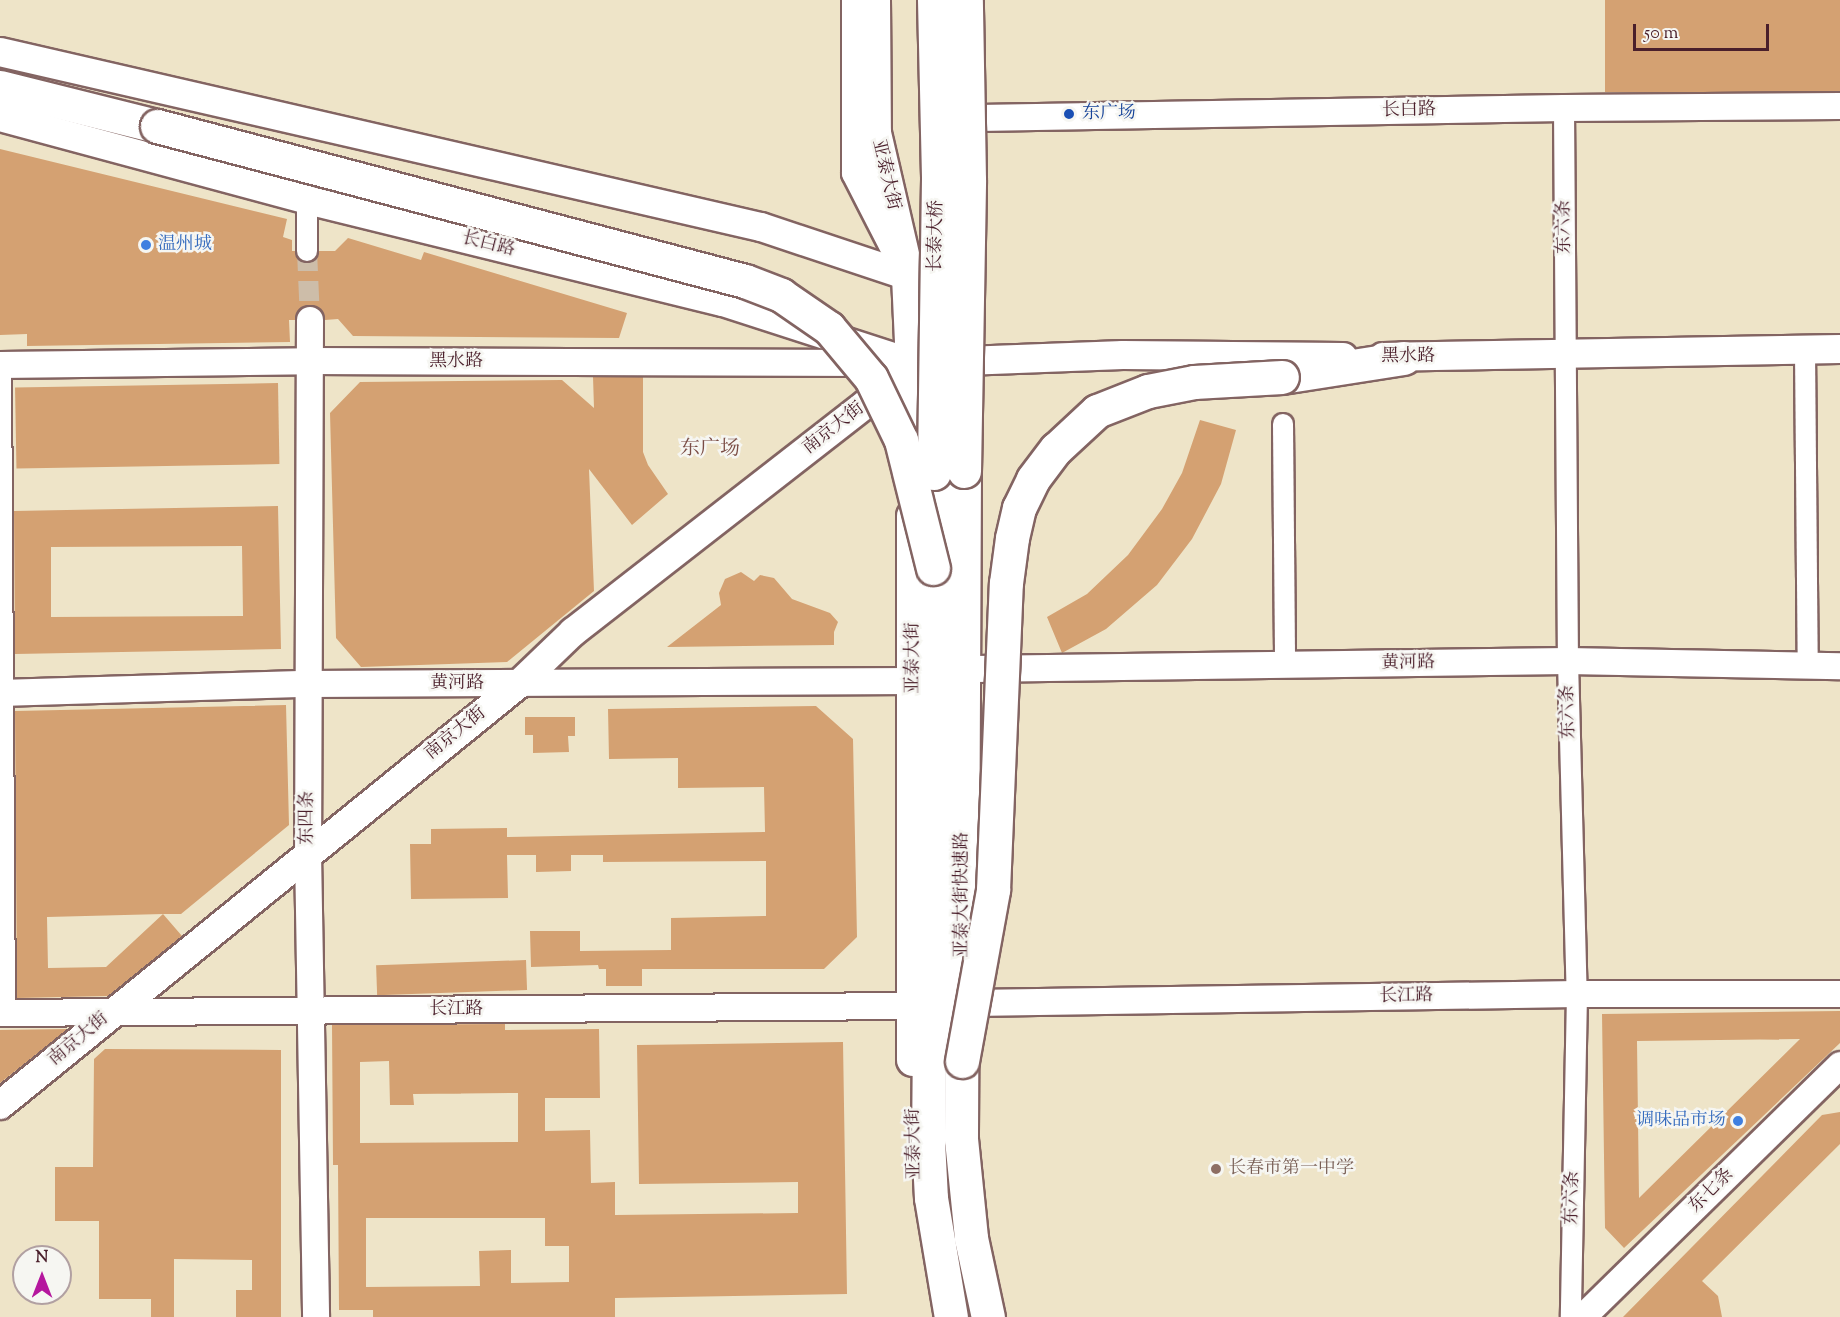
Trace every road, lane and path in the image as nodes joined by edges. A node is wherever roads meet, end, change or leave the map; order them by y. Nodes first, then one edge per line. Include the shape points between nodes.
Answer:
1 (855, 0) edge
2 (874, 0) edge
3 (934, 0) edge
4 (954, 0) edge
5 (966, 0) edge
6 (977, 0) edge
7 (0, 52) edge
8 (0, 87) edge
9 (1840, 106) edge
10 (1564, 108) junction
11 (0, 117) edge
12 (978, 118) junction
13 (307, 200) junction
14 (307, 251) tunnel mouth
15 (908, 276) junction
16 (310, 320) tunnel mouth
17 (1840, 349) edge
18 (1805, 350) junction
19 (1566, 355) junction
20 (1404, 358) junction
21 (976, 360) junction
22 (310, 361) junction
23 (912, 363) junction
24 (1, 365) edge
25 (1283, 424) dead end
26 (949, 472) junction
27 (933, 568) junction
28 (1568, 662) junction
29 (1285, 665) junction
30 (1808, 666) junction
31 (1840, 666) edge
32 (975, 669) junction
33 (914, 681) junction
34 (520, 683) junction
35 (308, 684) junction
36 (2, 693) edge
37 (308, 853) junction
38 (1577, 994) junction
39 (1840, 994) edge
40 (972, 1003) junction
41 (912, 1006) junction
42 (312, 1011) junction
43 (3, 1013) edge
44 (110, 1014) junction
45 (962, 1060) junction
46 (1840, 1065) edge
47 (0, 1105) edge
48 (316, 1317) edge
49 (942, 1317) edge
50 (951, 1317) edge
51 (988, 1317) edge
52 (996, 1317) edge
53 (1571, 1317) edge
54 (1583, 1317) edge

1 - 15 street via 855,173
2 - 15 main road, 亚泰大街 via 875,133
3 - 26 highway, 长泰大桥, bridge
4 - 21 main road
5 - 26 highway, 长泰大桥, bridge via 969,180
6 - 12 street
7 - 15 main road via 761,227
8 - 27 highway, bridge via 745,281 781,296 829,328 871,378 901,440
9 - 10 street, 长白路
10 - 12 street, 长白路
10 - 19 street, 东六条
11 - 13 main road, 长白路
12 - 21 street
13 - 14 street
13 - 23 main road, 长白路 via 723,302
15 - 23 main road, 亚泰大街
16 - 22 street, 东四条
17 - 18 main road, 黑水路
18 - 19 main road, 黑水路
18 - 30 street
19 - 20 main road, 黑水路
19 - 28 street, 东六条
20 - 21 main road, 黑水路 via 1123,355
20 - 45 highway, bridge via 1282,377 1194,382 1148,392 1096,411 1056,449 1034,479 1019,508 1006,583 993,890
21 - 23 main road, 长白路
21 - 32 main road
22 - 23 street, 黑水路
22 - 24 street, 黑水路
22 - 35 street, 东四条
23 - 33 main road, 亚泰大街
23 - 34 main road, 南京大街 via 866,404 573,633
24 - 36 street
25 - 29 street
26 - 27 highway, 亚泰大街快速路, bridge
26 - 45 highway, 亚泰大街快速路, bridge
27 - 50 highway, 亚泰大街快速路 via 928,1140 931,1198
28 - 29 street, 黄河路
28 - 30 street, 黄河路
28 - 38 street, 东六条
29 - 32 street, 黄河路
30 - 31 street, 黄河路
32 - 40 main road
33 - 34 street, 黄河路
33 - 41 main road, 亚泰大街
34 - 35 street, 黄河路
34 - 37 main road, 南京大街
35 - 36 street, 黄河路
35 - 37 street, 东四条
36 - 43 street
37 - 42 street, 东四条
37 - 44 main road, 南京大街
38 - 39 street, 长江路
38 - 40 street, 长江路
38 - 53 street, 东六条
40 - 52 main road via 974,1196
41 - 42 street, 长江路
41 - 49 main road, 亚泰大街 via 916,1189 923,1245
42 - 44 street, 长江路
42 - 48 street, 东四条
43 - 44 street, 长江路
44 - 47 main road, 南京大街
45 - 51 highway, 亚泰大街快速路 via 961,1139 971,1238
46 - 54 street, 东七条

